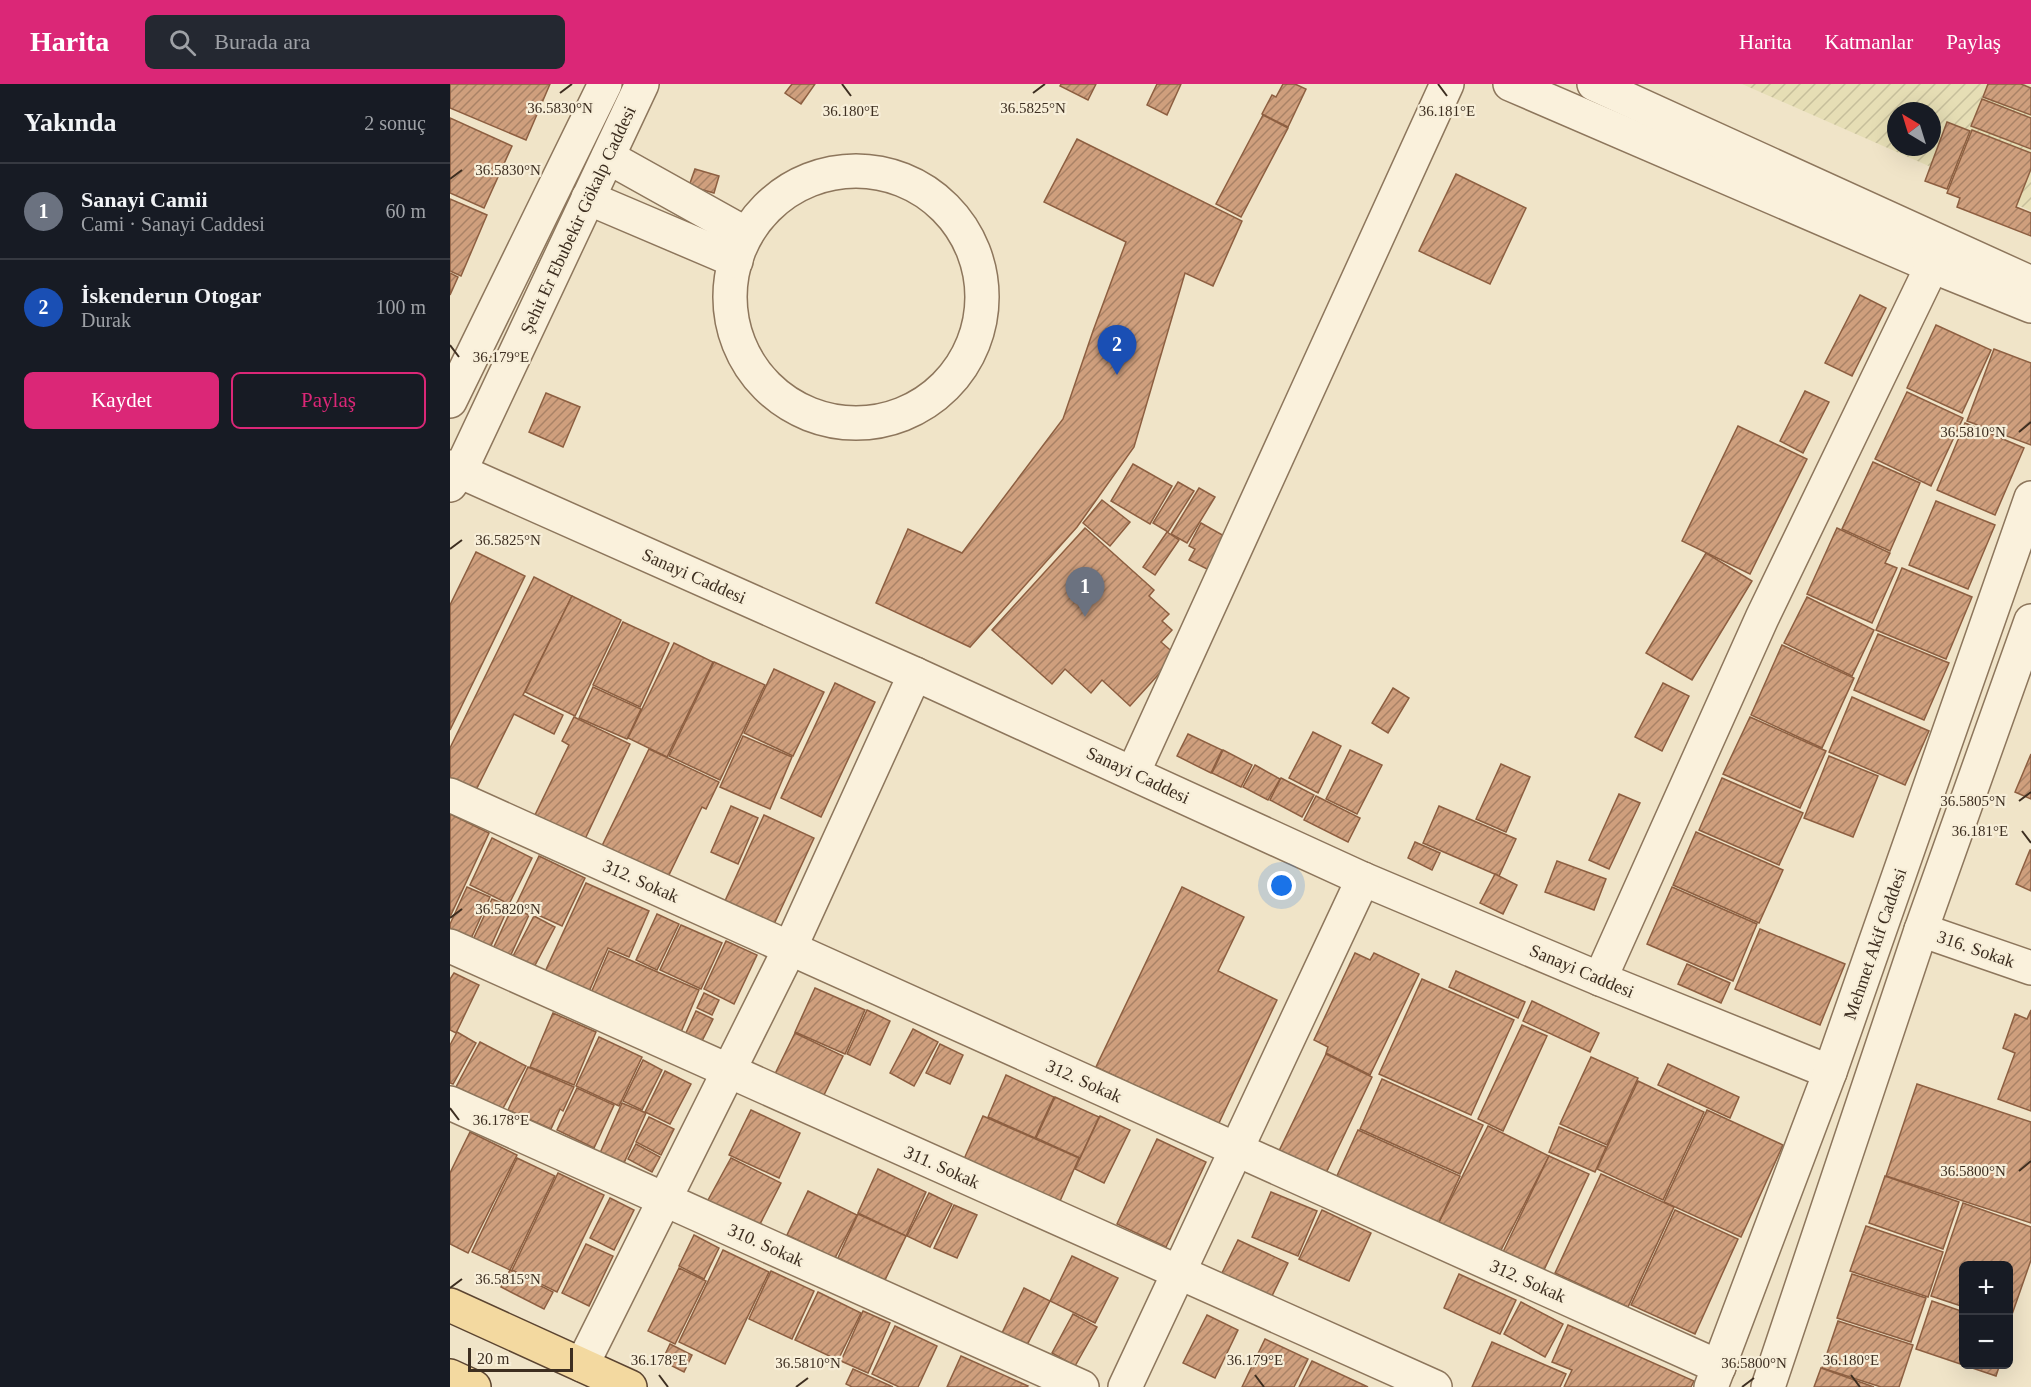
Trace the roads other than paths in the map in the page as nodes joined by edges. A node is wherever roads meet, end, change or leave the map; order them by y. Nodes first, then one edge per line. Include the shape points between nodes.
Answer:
1 (605, 84) edge
2 (642, 84) edge
3 (1447, 84) edge
4 (1510, 84) edge
5 (1594, 84) edge
6 (608, 157) junction
7 (588, 198) junction
8 (741, 248) junction
9 (1932, 266) junction
10 (2031, 284) edge
11 (2031, 306) edge
12 (450, 401) edge
13 (453, 474) edge
14 (2031, 498) edge
15 (2031, 621) edge
16 (915, 674) junction
17 (1133, 773) junction
18 (450, 795) edge
19 (1363, 879) junction
20 (1921, 930) junction
21 (450, 946) edge
22 (790, 948) junction
23 (2031, 968) edge
24 (1600, 979) junction
25 (730, 1071) junction
26 (1830, 1072) junction
27 (450, 1103) edge
28 (1236, 1149) junction
29 (664, 1199) junction
30 (1179, 1272) junction
31 (450, 1305) edge
32 (450, 1376) edge
33 (577, 1376) edge
34 (1715, 1377) edge
35 (474, 1387) edge
36 (630, 1387) edge
37 (1082, 1387) edge
38 (1125, 1387) edge
39 (1435, 1387) edge
40 (1768, 1387) edge

1 - 12 street, Şehit Er Ebubekir Gökalp Caddesi
2 - 6 street, Şehit Er Ebubekir Gökalp Caddesi
3 - 17 street
4 - 9 street
5 - 10 street
6 - 7 street, Şehit Er Ebubekir Gökalp Caddesi
6 - 8 street
7 - 8 street
7 - 13 street, Şehit Er Ebubekir Gökalp Caddesi
8 - 8 street via 731,273 730,315 742,355 767,388 801,412 841,424 883,422 922,407 954,380 975,344 984,302 979,261 960,223 930,193 892,174 850,170 809,179 773,201
9 - 11 street
9 - 24 street via 1762,618
13 - 16 street, Sanayi Caddesi
14 - 26 street, Mehmet Akif Caddesi
15 - 20 street
16 - 17 street, Sanayi Caddesi
16 - 22 street
17 - 19 street, Sanayi Caddesi
18 - 22 street, 312. Sokak
19 - 24 street, Sanayi Caddesi
19 - 28 street
20 - 23 street, 316. Sokak
20 - 40 street
21 - 25 street, 311. Sokak
22 - 25 street
22 - 28 street, 312. Sokak
24 - 26 street, Sanayi Caddesi
25 - 29 street
25 - 30 street, 311. Sokak
26 - 34 street, Mehmet Akif Caddesi
27 - 29 street, 310. Sokak
28 - 30 street
28 - 34 street, 312. Sokak
29 - 33 street
29 - 37 street, 310. Sokak
30 - 38 street
30 - 39 street, 311. Sokak
31 - 33 main road
32 - 35 main road
33 - 36 main road

